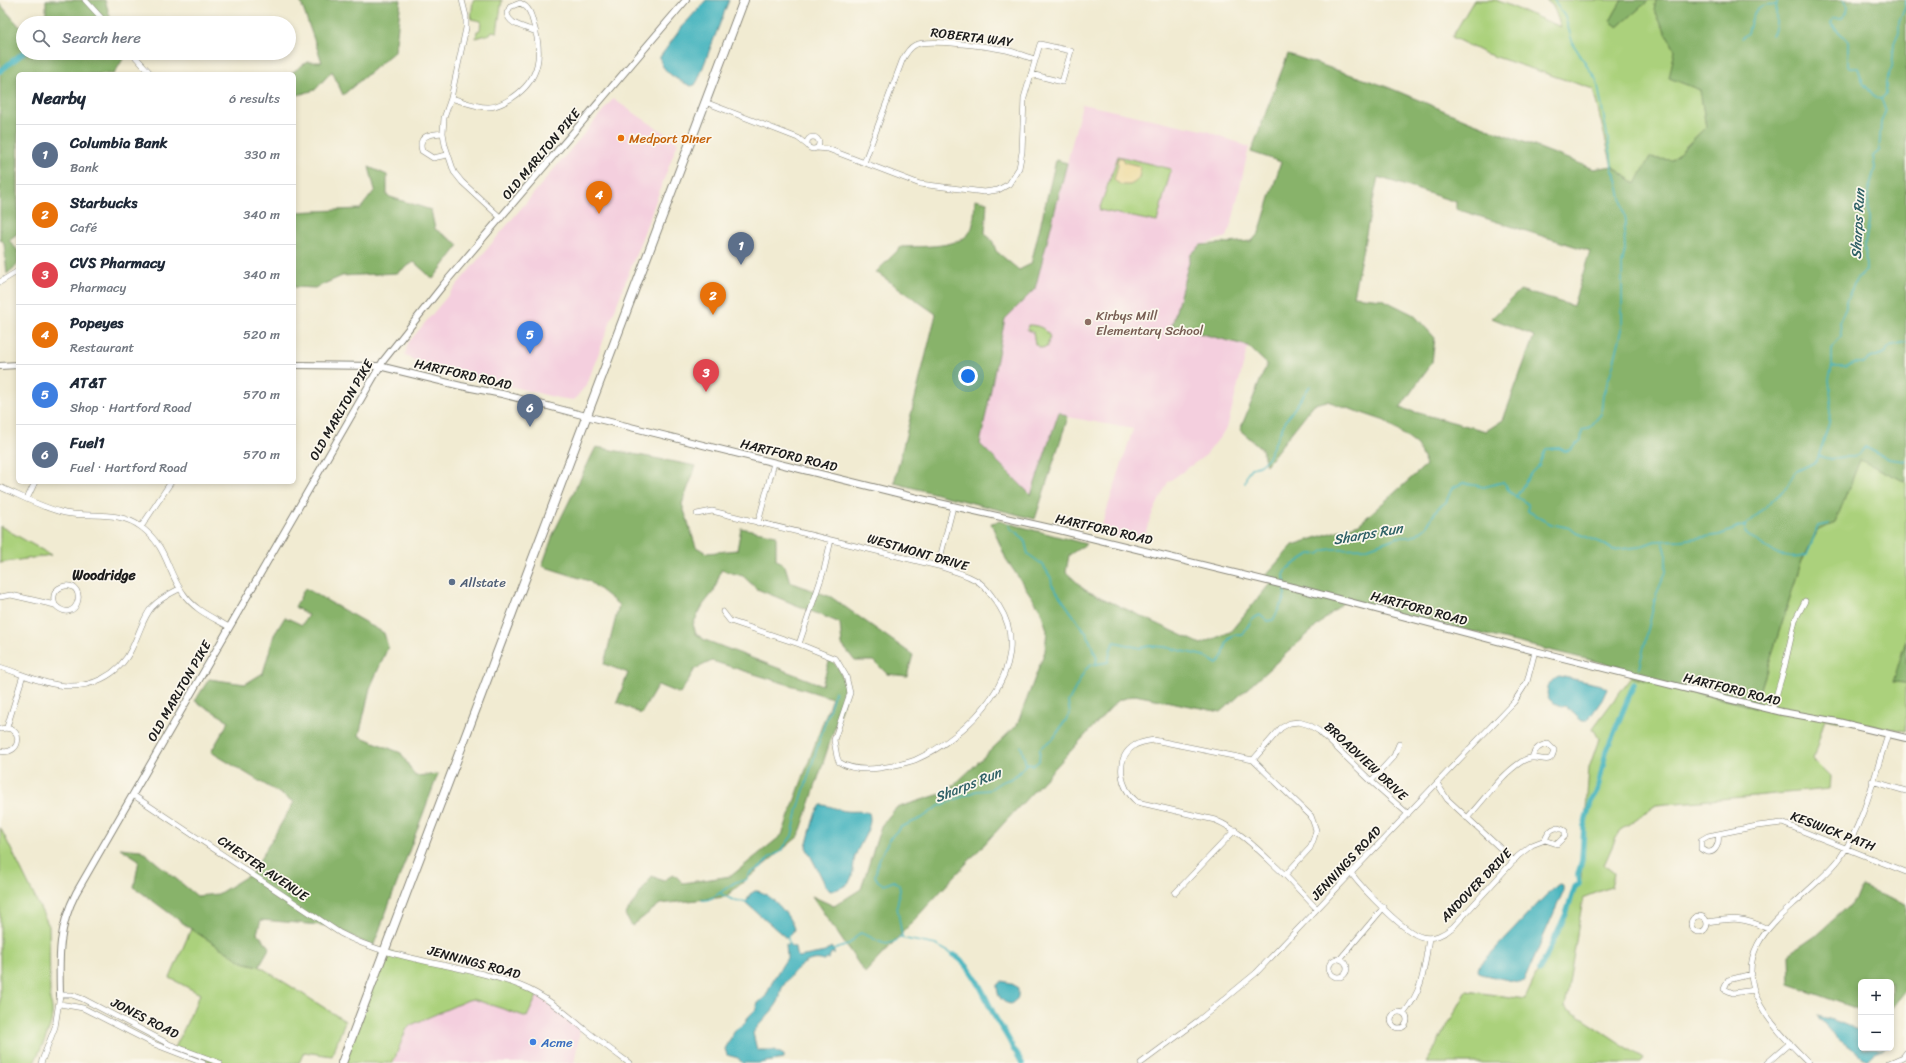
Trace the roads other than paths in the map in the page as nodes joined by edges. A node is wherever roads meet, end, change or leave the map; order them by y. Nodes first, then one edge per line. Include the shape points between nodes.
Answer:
1 (84, 0) edge
2 (462, 0) edge
3 (686, 0) edge
4 (744, 0) edge
5 (99, 16) edge
6 (536, 32) junction
7 (1036, 59) junction
8 (138, 60) edge
9 (149, 72) edge
10 (1031, 74) junction
11 (451, 98) junction
12 (705, 102) junction
13 (443, 133) junction
14 (798, 138) junction
15 (809, 139) junction
16 (819, 141) junction
17 (807, 145) junction
18 (817, 148) junction
19 (828, 149) junction
20 (447, 155) junction
21 (864, 163) junction
22 (501, 218) junction
23 (16, 272) edge
24 (0, 282) edge
25 (16, 365) edge
26 (296, 365) edge
27 (0, 366) edge
28 (379, 366) junction
29 (586, 416) junction
30 (774, 463) junction
31 (34, 484) edge
32 (169, 484) edge
33 (0, 487) edge
34 (26, 499) junction
35 (954, 506) junction
36 (697, 514) dead end
37 (758, 523) junction
38 (141, 527) junction
39 (831, 540) junction
40 (938, 566) junction
41 (180, 589) junction
42 (0, 597) edge
43 (1805, 601) dead end
44 (55, 606) junction
45 (722, 612) dead end
46 (229, 627) junction
47 (799, 644) junction
48 (1535, 651) junction
49 (0, 667) edge
50 (23, 675) junction
51 (1772, 710) junction
52 (7, 727) junction
53 (0, 729) edge
54 (1888, 734) junction
55 (1906, 738) edge
56 (1399, 744) dead end
57 (0, 751) edge
58 (1532, 758) dead end
59 (1253, 760) junction
60 (1370, 781) junction
61 (1872, 781) junction
62 (1437, 783) junction
63 (1906, 791) edge
64 (133, 795) junction
65 (1408, 814) junction
66 (1467, 818) junction
67 (1234, 830) junction
68 (1718, 834) junction
69 (1544, 840) dead end
70 (1846, 848) junction
71 (1514, 861) junction
72 (1906, 872) edge
73 (1351, 873) junction
74 (1285, 875) junction
75 (1175, 893) dead end
76 (1384, 907) junction
77 (1317, 909) junction
78 (1707, 922) dead end
79 (1768, 929) junction
80 (1429, 938) junction
81 (385, 951) junction
82 (1340, 959) dead end
83 (1752, 974) junction
84 (1754, 990) junction
85 (60, 994) junction
86 (60, 1004) junction
87 (1404, 1013) dead end
88 (1790, 1044) junction
89 (1906, 1053) edge
90 (41, 1063) edge
91 (203, 1063) edge
92 (220, 1063) edge
93 (342, 1063) edge
94 (629, 1063) edge
95 (1141, 1063) edge
96 (1767, 1063) edge
97 (1810, 1063) edge
98 (1889, 1063) edge

1 - 5 street
2 - 11 street via 466,28
3 - 22 street, OLD MARLTON PIKE
4 - 12 highway
6 - 6 street via 529,9 525,5 516,3 510,7 507,13 510,20
6 - 11 street via 539,61 532,78 518,94 489,107
7 - 10 street
7 - 10 street via 1040,44 1071,51 1062,82
7 - 21 street, ROBERTA WAY via 1008,50 991,48 923,42 915,45 902,62
8 - 9 street
10 - 21 street via 1024,98 1019,168 1009,184 998,190 984,192 920,184
11 - 13 street via 444,118
12 - 14 street
12 - 29 highway
13 - 20 street
13 - 20 street via 429,134 420,146 422,151 433,158
14 - 15 street
14 - 17 street
15 - 16 street via 816,137
15 - 17 street
16 - 18 street
16 - 19 street
17 - 18 street via 812,150
18 - 19 street
19 - 21 street
20 - 22 street via 454,172 462,182
22 - 28 street, OLD MARLTON PIKE
23 - 24 street
25 - 27 street
26 - 28 street, HARTFORD ROAD
28 - 29 street, HARTFORD ROAD
28 - 46 street, OLD MARLTON PIKE
29 - 30 street, HARTFORD ROAD
29 - 81 highway
30 - 35 street, HARTFORD ROAD
30 - 37 street
31 - 34 street
32 - 38 street
33 - 34 street
34 - 38 street via 64,512 119,517
35 - 40 street
35 - 48 street, HARTFORD ROAD via 1300,589
36 - 37 street, WESTMONT DRIVE via 712,511
37 - 39 street, WESTMONT DRIVE
38 - 41 street via 166,556
39 - 40 street, WESTMONT DRIVE
39 - 47 street via 824,570
40 - 47 street, WESTMONT DRIVE via 968,576 989,591 1002,612 1009,631 1010,653 1007,668 985,706 970,723 933,751 894,766 869,769 850,768 839,762 834,740 850,692 848,682 836,659
41 - 46 street via 198,609
41 - 50 street via 151,607 129,654 104,678 86,685 66,686
42 - 44 street via 10,595
43 - 51 street via 1795,620
44 - 44 street via 65,612 76,607 78,595 75,590 70,586 58,589 54,594
45 - 47 street, WESTMONT DRIVE via 730,621
46 - 64 street, OLD MARLTON PIKE
48 - 51 street, HARTFORD ROAD
48 - 62 street, JENNINGS ROAD via 1527,682 1516,699
49 - 50 street
50 - 52 street
51 - 54 street, HARTFORD ROAD
52 - 53 street
52 - 57 street via 14,730 18,736 18,743 8,752
54 - 55 street, HARTFORD ROAD
54 - 61 street
56 - 60 street via 1398,750 1388,764
58 - 66 street via 1512,770
59 - 60 street, BROADVIEW DRIVE via 1281,728 1299,722 1309,724 1320,731
59 - 67 street via 1154,740 1135,745 1128,752 1121,768 1125,787 1137,802 1215,820
59 - 74 street via 1311,816 1314,823 1314,838 1310,848
60 - 65 street, BROADVIEW DRIVE
61 - 63 street
61 - 70 street via 1859,825
62 - 65 street, JENNINGS ROAD
62 - 66 street via 1444,796
64 - 81 street, CHESTER AVENUE via 328,925 360,943
64 - 85 street, OLD MARLTON PIKE via 99,850 66,915 59,950
65 - 73 street, JENNINGS ROAD
66 - 71 street
67 - 74 street
67 - 75 street
68 - 68 street, KESWICK PATH via 1703,838 1700,843 1701,849 1711,852 1718,845
68 - 70 street, KESWICK PATH via 1782,824
69 - 71 street, ANDOVER DRIVE via 1532,845
70 - 72 street, KESWICK PATH
70 - 79 street via 1839,860
71 - 80 street, ANDOVER DRIVE via 1449,931
73 - 76 street
73 - 77 street, JENNINGS ROAD
74 - 77 street
76 - 80 street via 1412,932 1420,937
76 - 82 street
77 - 95 street, JENNINGS ROAD via 1251,977
78 - 79 street via 1730,918 1744,919
79 - 83 street via 1754,954
80 - 87 street via 1422,981 1416,996
81 - 93 highway
81 - 94 street, JENNINGS ROAD via 503,979 527,988 547,1000
83 - 84 street
83 - 84 street via 1728,980 1724,989 1733,993
84 - 88 street via 1764,1013
85 - 86 street
85 - 92 street, JONES ROAD via 83,999 169,1044
86 - 90 street via 55,1027
86 - 91 street, JONES ROAD via 83,1008 154,1044
88 - 96 street
88 - 97 street
89 - 98 street

